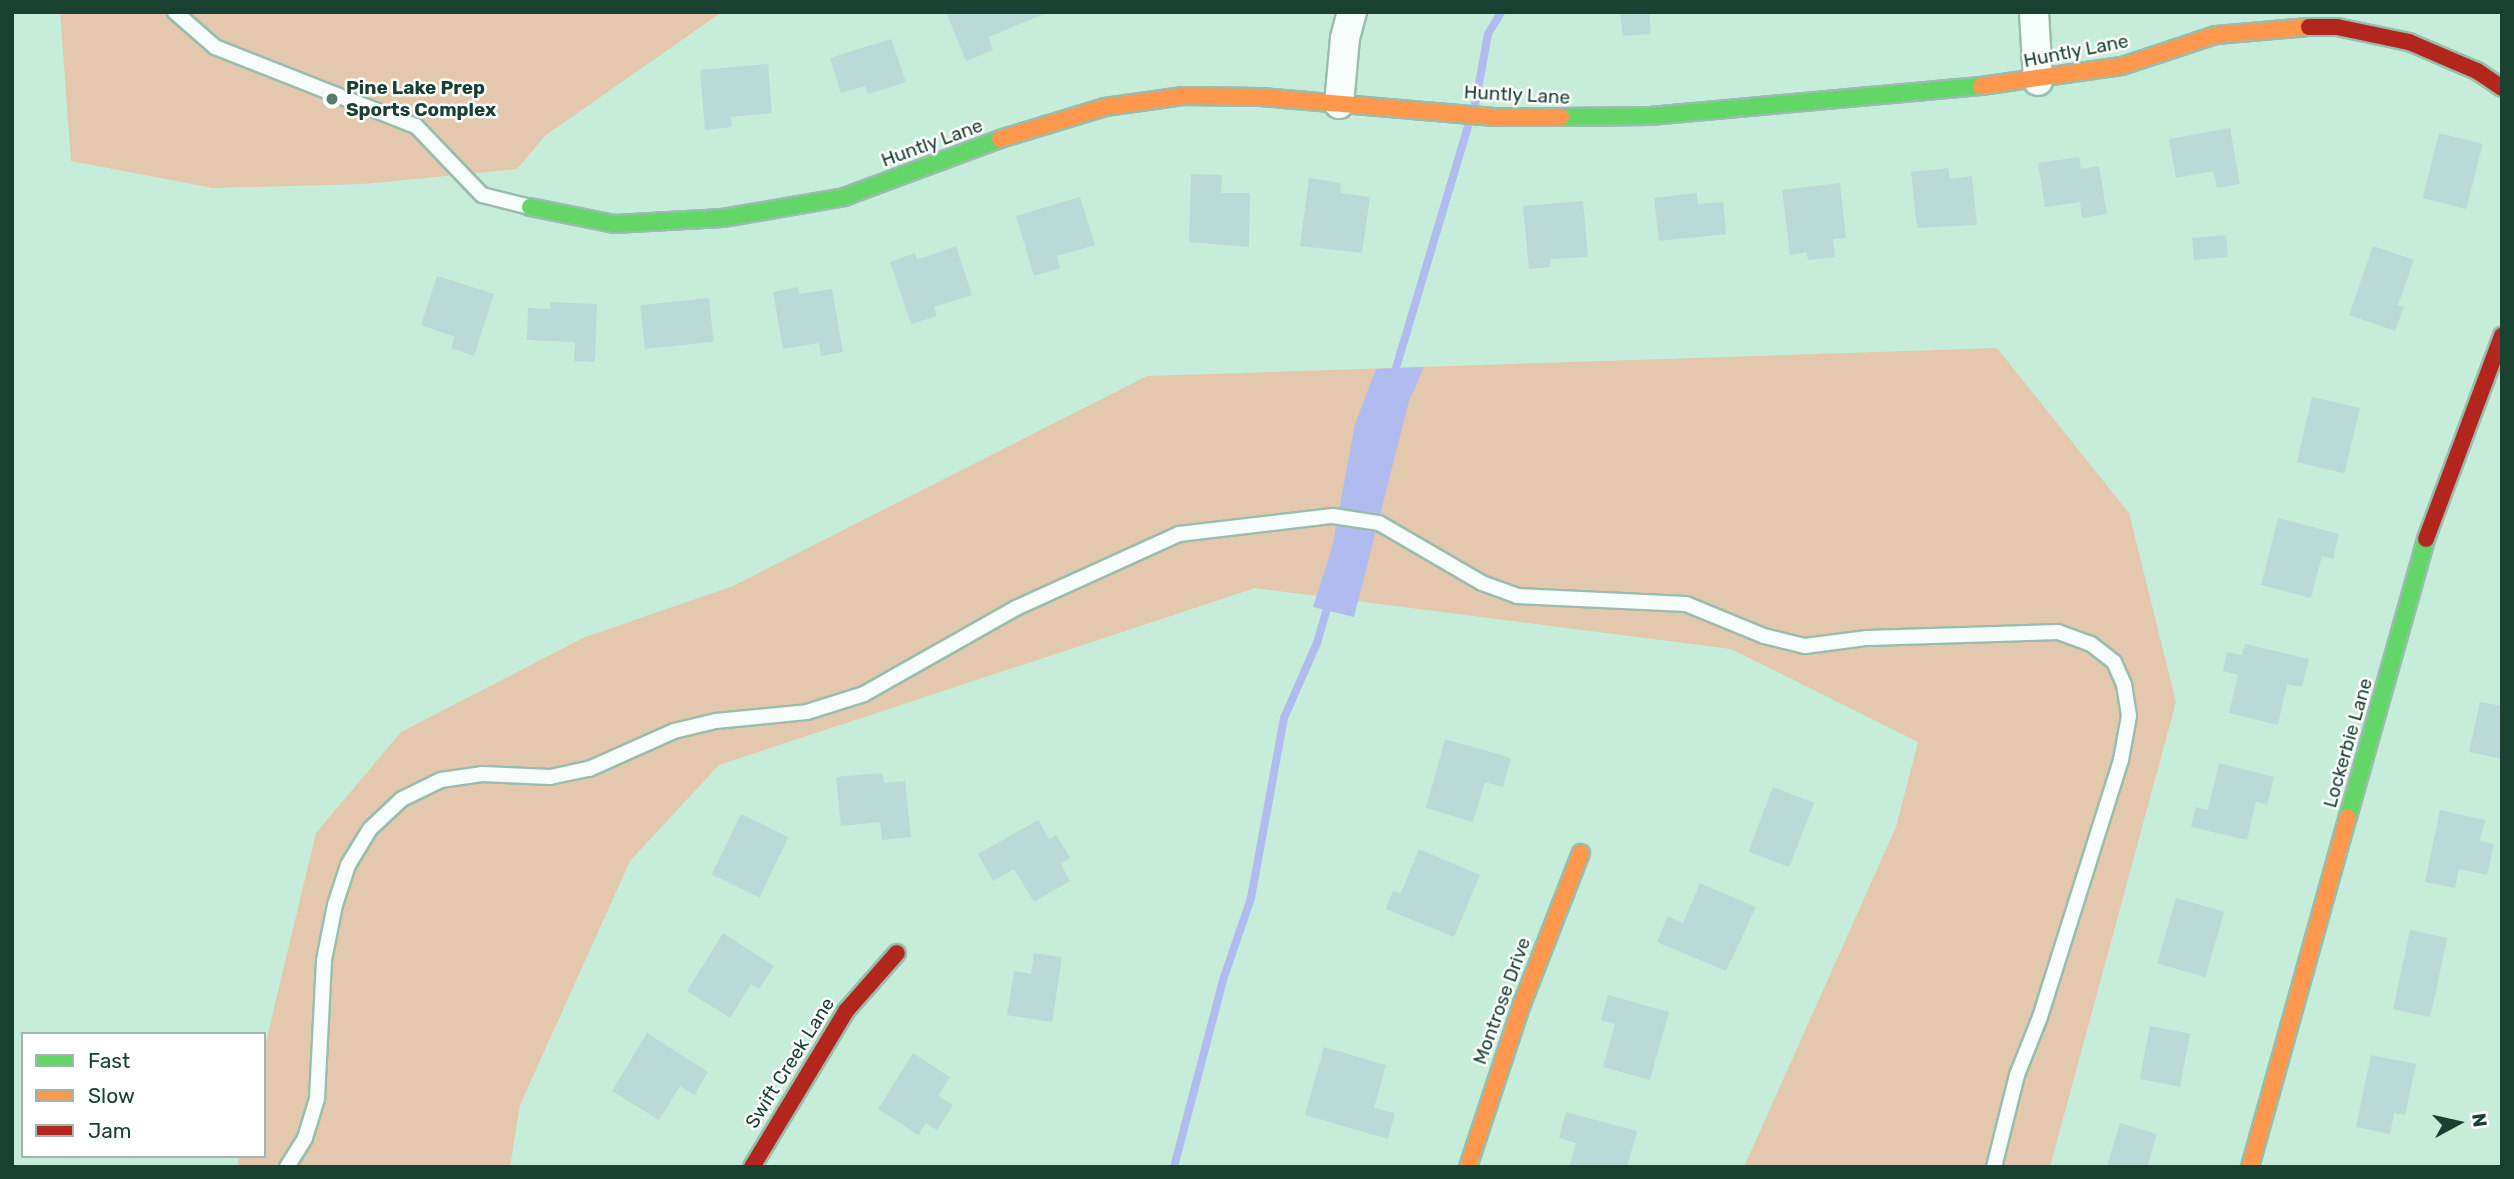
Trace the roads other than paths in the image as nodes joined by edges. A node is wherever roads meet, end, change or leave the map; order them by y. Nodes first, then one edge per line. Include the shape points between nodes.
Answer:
1 (175, 12) edge
2 (1352, 12) edge
3 (2034, 12) edge
4 (2038, 81) junction
5 (2502, 88) edge
6 (1339, 104) junction
7 (530, 207) joint
8 (2502, 336) edge
9 (1581, 853) dead end
10 (897, 953) dead end
11 (287, 1167) edge
12 (752, 1167) edge
13 (1468, 1167) edge
14 (1994, 1167) edge
15 (2250, 1167) edge

1 - 7 lane via 215,47 415,126 482,195
2 - 6 street
3 - 4 street
4 - 5 street, Huntly Lane via 2122,66 2216,35 2264,28 2337,27 2409,41 2477,71
4 - 6 street, Huntly Lane via 1572,119
6 - 7 street, Huntly Lane via 1183,96 1105,107 1029,128 844,198 723,218 614,224
8 - 15 street, Lockerbie Lane via 2436,504
9 - 13 street, Montrose Drive via 1518,1016
10 - 12 street, Swift Creek Lane via 846,1010
11 - 14 lane via 305,1138 317,1099 324,960 335,905 348,865 370,829 402,799 441,780 482,774 550,777 589,769 674,731 807,712 864,694 1016,608 1179,534 1333,516 1379,523 1482,583 1517,596 1686,604 1764,636 1805,646 1867,638 2059,632 2091,644 2114,662 2124,684 2129,716 2121,760 2040,1017 2017,1075

